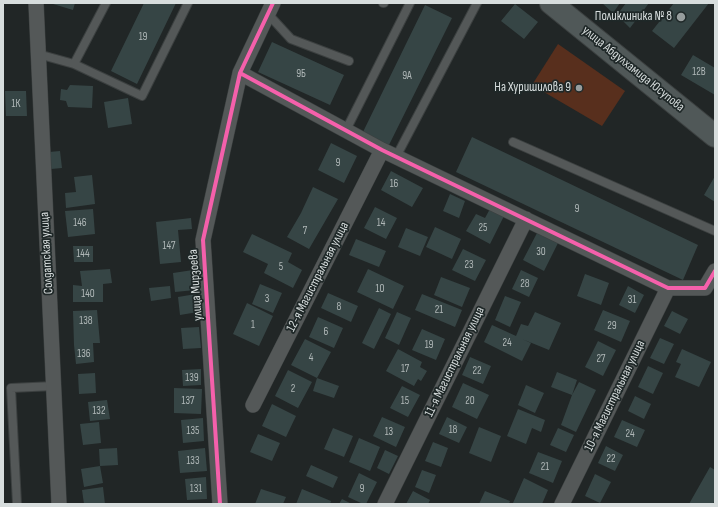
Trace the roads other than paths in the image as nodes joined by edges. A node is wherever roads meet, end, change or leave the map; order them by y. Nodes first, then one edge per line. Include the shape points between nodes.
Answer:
1 (36, 3) edge
2 (106, 3) edge
3 (188, 3) edge
4 (410, 3) edge
5 (477, 3) edge
6 (551, 3) edge
7 (270, 8) edge
8 (38, 54) junction
9 (349, 61) dead end
10 (74, 64) junction
11 (240, 73) junction
12 (346, 130) junction
13 (715, 136) edge
14 (513, 142) dead end
15 (389, 153) junction
16 (526, 219) junction
17 (715, 231) edge
18 (715, 271) edge
19 (668, 288) junction
20 (54, 386) junction
21 (253, 405) dead end
22 (17, 504) edge
23 (59, 504) edge
24 (220, 504) edge
25 (385, 504) edge
26 (562, 504) edge

1 - 8 street, Солдатская улица
2 - 10 lane
3 - 10 lane via 142,96
4 - 12 lane
5 - 15 lane
6 - 13 street, улица Абдулхамида Юсупова
7 - 9 lane via 291,39
7 - 11 street, улица Мирзоева
8 - 10 lane
8 - 20 street, Солдатская улица
11 - 12 street
11 - 24 street, улица Мирзоева via 203,240
12 - 15 street
14 - 17 lane
15 - 16 street
15 - 21 street, 12-я Магистральная улица
16 - 19 street
16 - 25 street, 11-я Магистральная улица
18 - 19 street via 705,288
19 - 26 street, 10-я Магистральная улица
20 - 22 lane via 11,388
20 - 23 street, Солдатская улица

